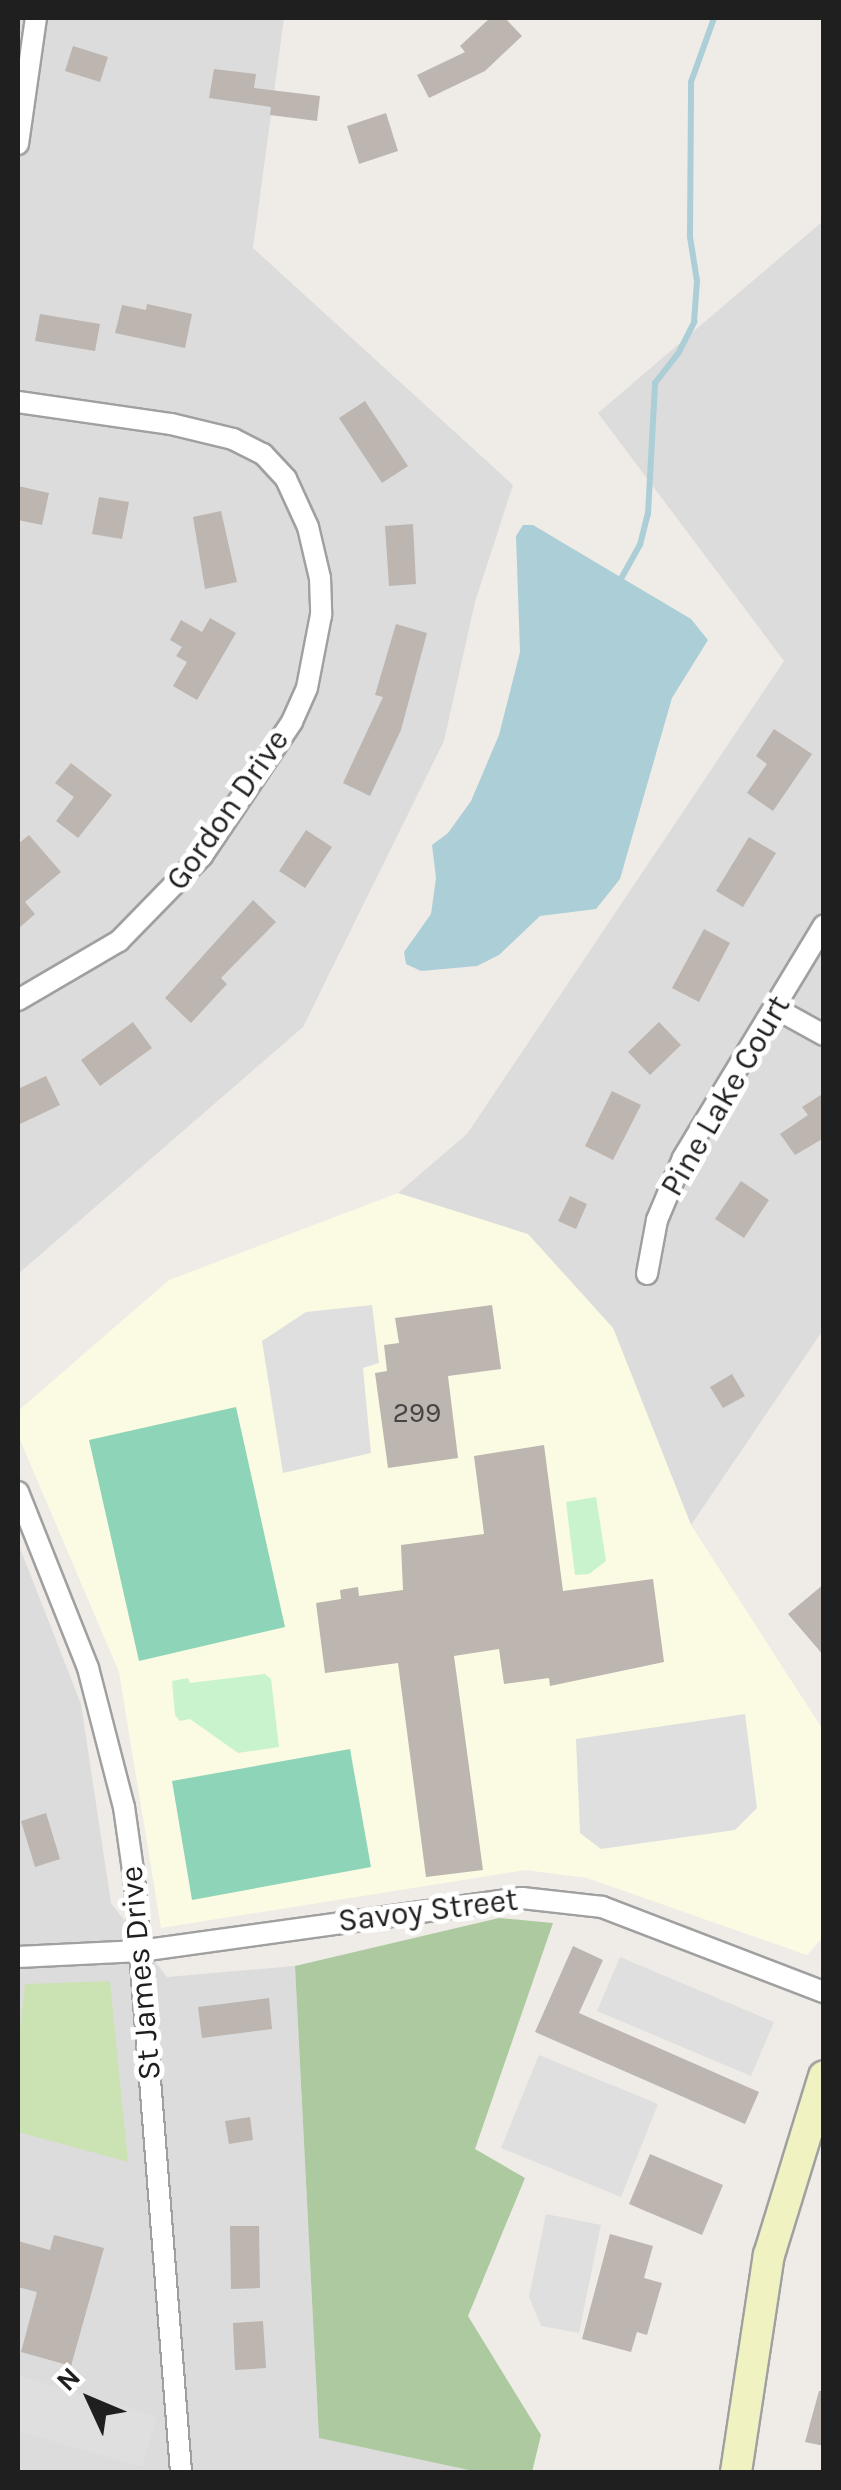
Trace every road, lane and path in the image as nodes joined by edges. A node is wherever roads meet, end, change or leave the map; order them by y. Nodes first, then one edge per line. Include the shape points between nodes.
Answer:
1 (36, 18) edge
2 (18, 144) edge
3 (18, 402) edge
4 (824, 924) edge
5 (18, 1000) edge
6 (775, 1008) junction
7 (824, 1035) edge
8 (647, 1274) dead end
9 (18, 1492) edge
10 (140, 1951) junction
11 (18, 1957) edge
12 (824, 1992) edge
13 (824, 2076) edge
14 (182, 2472) edge
15 (736, 2472) edge

1 - 2 street
3 - 5 street, Gordon Drive via 171,424 263,454 286,479 308,527 321,615 317,652 292,722 202,856 118,942
4 - 6 street, Pine Lake Court
6 - 7 street
6 - 8 street, Pine Lake Court via 683,1158 657,1220
9 - 10 street, St James Drive via 64,1602 108,1737 132,1859
10 - 11 street, Savoy Street
10 - 12 street, Savoy Street via 481,1901 562,1900 602,1907
10 - 14 street, St James Drive
13 - 15 main road via 769,2255

